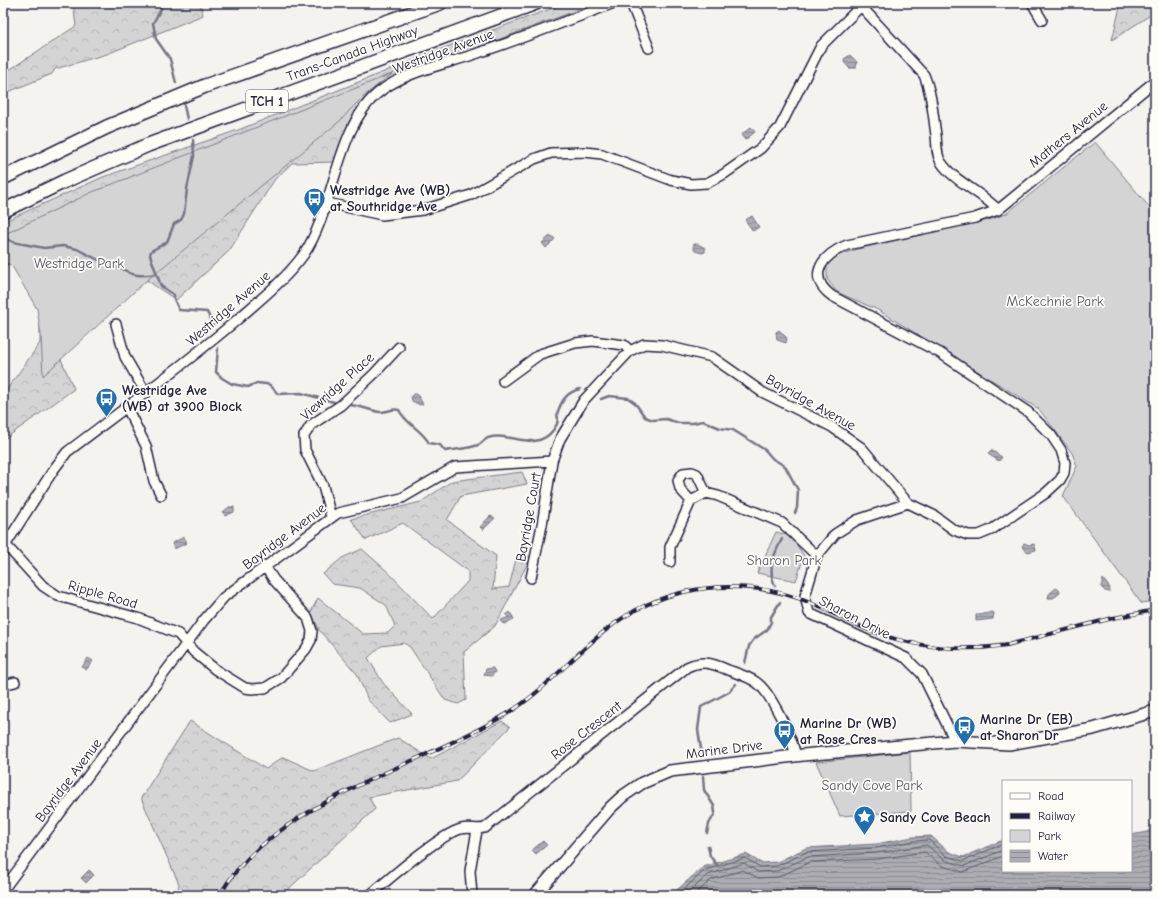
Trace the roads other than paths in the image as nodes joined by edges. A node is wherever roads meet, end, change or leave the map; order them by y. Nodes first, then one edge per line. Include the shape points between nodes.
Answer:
1 (440, 3) edge
2 (536, 3) edge
3 (614, 3) edge
4 (631, 3) edge
5 (1032, 3) edge
6 (862, 5) edge
7 (1042, 20) dead end
8 (648, 48) dead end
9 (1155, 80) edge
10 (3, 178) edge
11 (327, 203) junction
12 (998, 210) junction
13 (3, 211) edge
14 (116, 324) dead end
15 (400, 347) dead end
16 (630, 351) junction
17 (503, 381) dead end
18 (146, 393) junction
19 (127, 408) junction
20 (552, 461) junction
21 (706, 493) junction
22 (161, 495) dead end
23 (691, 501) junction
24 (908, 503) junction
25 (331, 517) junction
26 (5, 543) edge
27 (817, 556) junction
28 (670, 562) dead end
29 (266, 568) junction
30 (531, 578) dead end
31 (186, 644) junction
32 (15, 682) dead end
33 (3, 685) edge
34 (1155, 711) edge
35 (955, 741) junction
36 (800, 756) junction
37 (477, 830) junction
38 (3, 890) edge
39 (370, 895) edge
40 (472, 895) edge
41 (535, 895) edge

1 - 10 highway, Trans-Canada Highway / TCH 1 via 197,89 96,132
2 - 13 highway, Trans-Canada Highway / TCH 1 via 148,146 65,181
3 - 11 street, Westridge Avenue via 409,76 385,88 365,105 360,114 347,141
4 - 8 street
5 - 7 street
6 - 11 street via 821,46 780,127 761,148 707,183 691,184 671,180 602,154 558,153 534,159 471,194 424,210 382,215
6 - 12 street via 924,75 930,88 941,162
9 - 12 street, Mathers Avenue
11 - 18 street, Westridge Avenue via 313,239 280,282 208,345
12 - 24 street, Bayridge Avenue via 975,218 847,245 828,255 819,271 820,284 832,296 940,353 1028,412 1051,435 1064,458 1064,473 1053,487 985,533 962,534 935,516
14 - 18 street via 126,357
15 - 25 street, Viewridge Place via 341,405 311,425 304,436 305,450 323,486
16 - 17 street via 624,345 593,341 575,343 540,354
16 - 20 street, Bayridge Avenue via 584,400 560,439
16 - 24 street, Bayridge Avenue via 644,344 662,345 712,357 762,392 832,427 862,448
18 - 19 street, Westridge Avenue
19 - 22 street via 146,446 154,481
19 - 26 street, Westridge Avenue via 67,452
20 - 25 street, Bayridge Avenue via 454,467 402,498 346,510
20 - 30 street, Bayridge Court
21 - 23 street
21 - 23 street via 697,474 683,473 678,484
21 - 27 street via 782,523
23 - 28 street via 670,546
24 - 27 street, Sharon Drive via 857,520 835,534
25 - 29 street, Bayridge Avenue
26 - 31 street, Ripple Road via 43,586 58,596 138,618 178,634
27 - 35 street, Sharon Drive via 805,596 809,613 906,658 922,674
29 - 31 street, Bayridge Avenue via 219,603
29 - 31 street via 308,618 312,631 311,640 306,648 281,678 272,686 265,688 245,688 216,670
31 - 38 street, Bayridge Avenue
32 - 33 street
34 - 35 main road, Marine Drive via 1093,729 1042,740 1010,744
35 - 36 main road, Marine Drive
36 - 37 street, Rose Crescent via 794,749 768,694 756,682 713,663 695,663 485,828
36 - 41 main road, Marine Drive via 670,771 642,784 610,808
37 - 39 street, Rose Crescent via 461,829 445,837
37 - 40 street via 470,871

